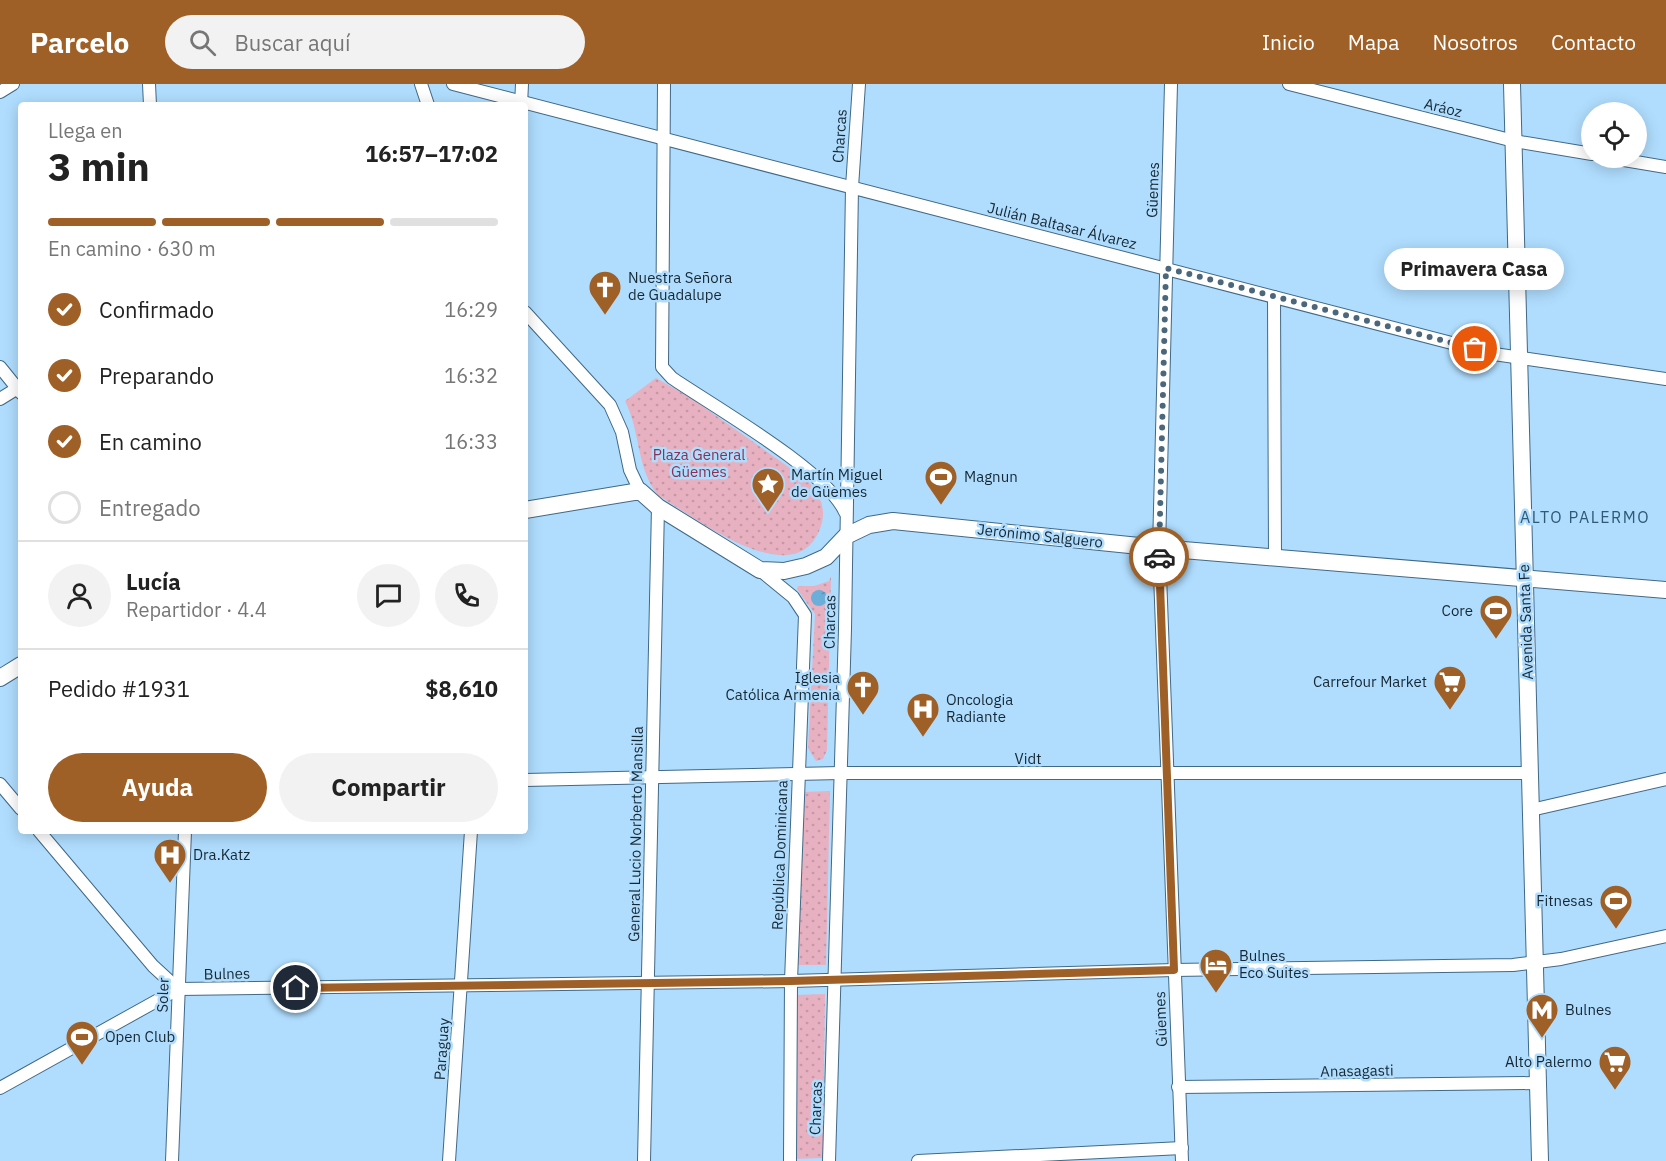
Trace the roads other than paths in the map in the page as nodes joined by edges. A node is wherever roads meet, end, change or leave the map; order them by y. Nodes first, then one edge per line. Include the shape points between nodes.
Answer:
1 (13, 84) edge
2 (149, 84) edge
3 (421, 84) edge
4 (453, 84) edge
5 (522, 84) edge
6 (664, 84) edge
7 (859, 84) edge
8 (1171, 84) edge
9 (1288, 84) edge
10 (1512, 84) edge
11 (0, 92) edge
12 (150, 102) edge
13 (427, 102) edge
14 (517, 102) edge
15 (521, 102) edge
16 (528, 105) edge
17 (663, 139) junction
18 (1514, 141) junction
19 (1581, 152) edge
20 (1647, 163) edge
21 (1666, 166) edge
22 (852, 187) junction
23 (1166, 268) junction
24 (1274, 297) junction
25 (528, 315) edge
26 (1520, 359) junction
27 (0, 368) edge
28 (1666, 379) edge
29 (18, 387) edge
30 (18, 390) edge
31 (0, 399) edge
32 (640, 491) junction
33 (658, 507) junction
34 (528, 510) edge
35 (846, 513) junction
36 (846, 536) junction
37 (1159, 548) junction
38 (1275, 558) junction
39 (760, 570) junction
40 (1525, 578) junction
41 (1666, 590) edge
42 (18, 666) edge
43 (0, 678) edge
44 (840, 773) junction
45 (1530, 773) junction
46 (798, 774) junction
47 (1166, 774) junction
48 (653, 777) junction
49 (1666, 779) edge
50 (528, 780) edge
51 (0, 784) edge
52 (18, 805) edge
53 (1531, 810) junction
54 (42, 834) edge
55 (186, 834) edge
56 (471, 834) edge
57 (1666, 936) edge
58 (1536, 963) junction
59 (1174, 970) junction
60 (833, 980) junction
61 (648, 981) junction
62 (791, 981) junction
63 (461, 986) junction
64 (178, 989) junction
65 (1538, 1083) junction
66 (1178, 1087) junction
67 (0, 1088) edge
68 (1182, 1155) edge
69 (172, 1161) edge
70 (449, 1161) edge
71 (644, 1161) edge
72 (790, 1161) edge
73 (829, 1161) edge
74 (918, 1161) edge
75 (1539, 1161) edge

1 - 11 street
2 - 12 street
3 - 13 street
4 - 14 street, Julián Baltasar Álvarez
5 - 15 street
6 - 17 street
7 - 22 street, Charcas
8 - 23 street, Güemes
9 - 18 street, Aráoz
10 - 18 street, Avenida Santa Fe
16 - 17 street, Julián Baltasar Álvarez
17 - 22 street, Julián Baltasar Álvarez
17 - 35 street via 662,367 672,378 804,467 834,494
18 - 19 street, Aráoz
18 - 26 street, Avenida Santa Fe
20 - 21 street
22 - 23 street, Julián Baltasar Álvarez
22 - 35 street, Charcas
23 - 24 street, Julián Baltasar Álvarez
23 - 37 street, Güemes
24 - 26 street, Julián Baltasar Álvarez
24 - 38 street
25 - 32 street via 610,405
26 - 28 street, Julián Baltasar Álvarez
26 - 40 street, Avenida Santa Fe
27 - 29 street
30 - 31 street
32 - 33 street
32 - 34 street
33 - 39 street
33 - 48 street, General Lucio Norberto Mansilla
35 - 36 street, Charcas
36 - 37 street, Jerónimo Salguero via 869,525 893,521
36 - 39 street, Jerónimo Salguero via 817,562 784,571
36 - 44 street, Charcas
37 - 38 street, Jerónimo Salguero
37 - 47 street, Güemes
38 - 40 street, Jerónimo Salguero
39 - 46 street, República Dominicana via 794,597 805,615
40 - 41 street, Jerónimo Salguero
40 - 45 street, Avenida Santa Fe
42 - 43 street
44 - 46 street, Vidt
44 - 47 street, Vidt
44 - 60 street, Charcas
45 - 47 street, Vidt
45 - 53 street, Avenida Santa Fe
46 - 48 street, Vidt
46 - 62 street, República Dominicana
47 - 59 street, Güemes
48 - 50 street, Vidt
48 - 61 street, General Lucio Norberto Mansilla
49 - 53 street
51 - 52 street
53 - 58 street, Avenida Santa Fe
54 - 64 street via 153,966
55 - 64 street, Soler
56 - 63 street, Paraguay
57 - 58 street, Bulnes
58 - 59 street, Bulnes
58 - 65 street, Avenida Santa Fe
59 - 60 street, Bulnes
59 - 66 street, Güemes
60 - 62 street, Bulnes
60 - 73 street, Charcas
61 - 62 street, Bulnes
61 - 63 street, Bulnes
61 - 71 street, General Lucio Norberto Mansilla
62 - 72 street, República Dominicana
63 - 64 street, Bulnes
63 - 70 street, Paraguay
64 - 67 street, Bulnes
64 - 69 street, Soler
65 - 66 street, Anasagasti
65 - 75 street, Avenida Santa Fe
66 - 68 street, Güemes
68 - 74 street

